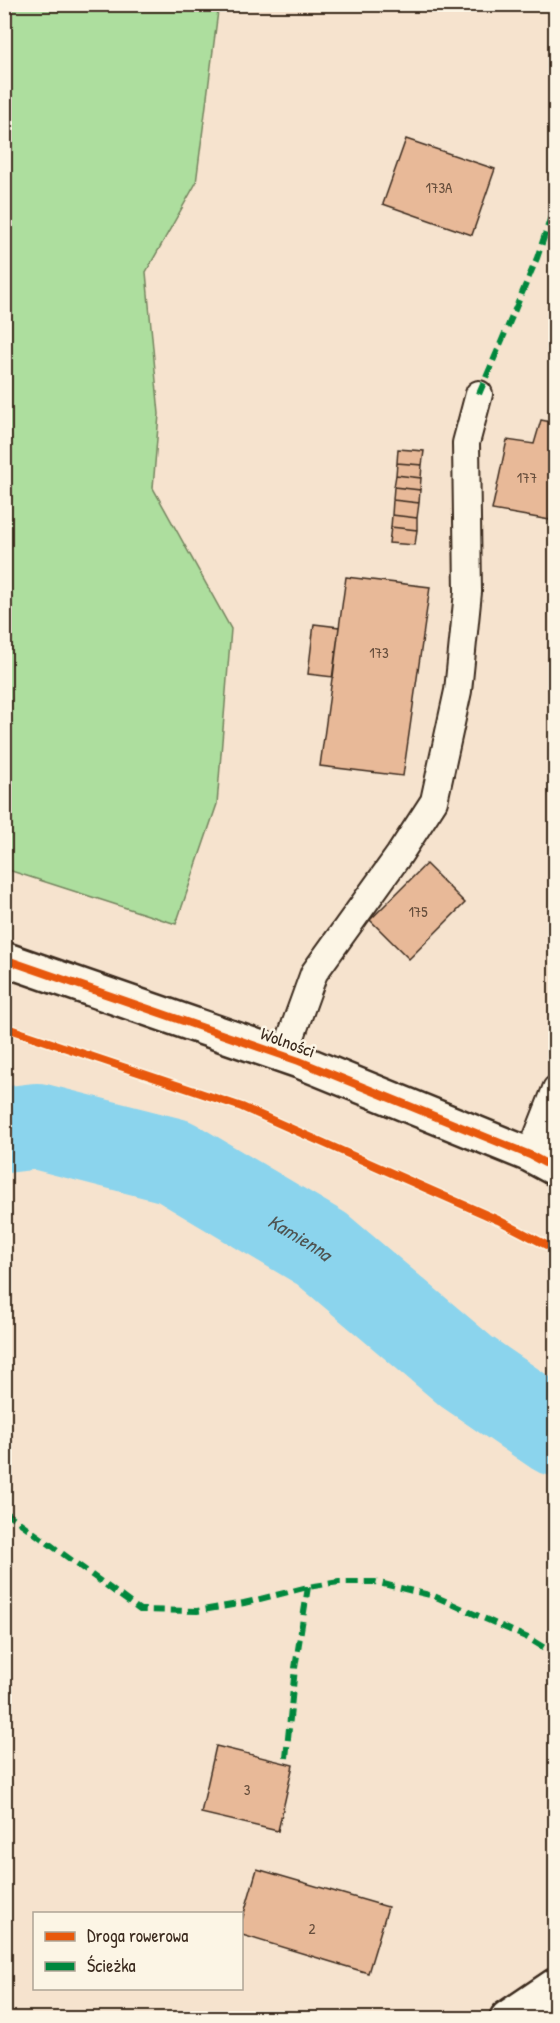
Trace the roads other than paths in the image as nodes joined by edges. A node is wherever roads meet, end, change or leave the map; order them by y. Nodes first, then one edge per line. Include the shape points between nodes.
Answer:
1 (479, 393) dead end
2 (4, 959) edge
3 (284, 1056) junction
4 (555, 1089) edge
5 (543, 1162) edge
6 (555, 1984) edge
7 (507, 2019) edge

1 - 3 lane via 466,443 468,592 458,691 434,801 314,973
2 - 3 street, Wolności
3 - 5 street, Wolności
4 - 5 lane
6 - 7 street

